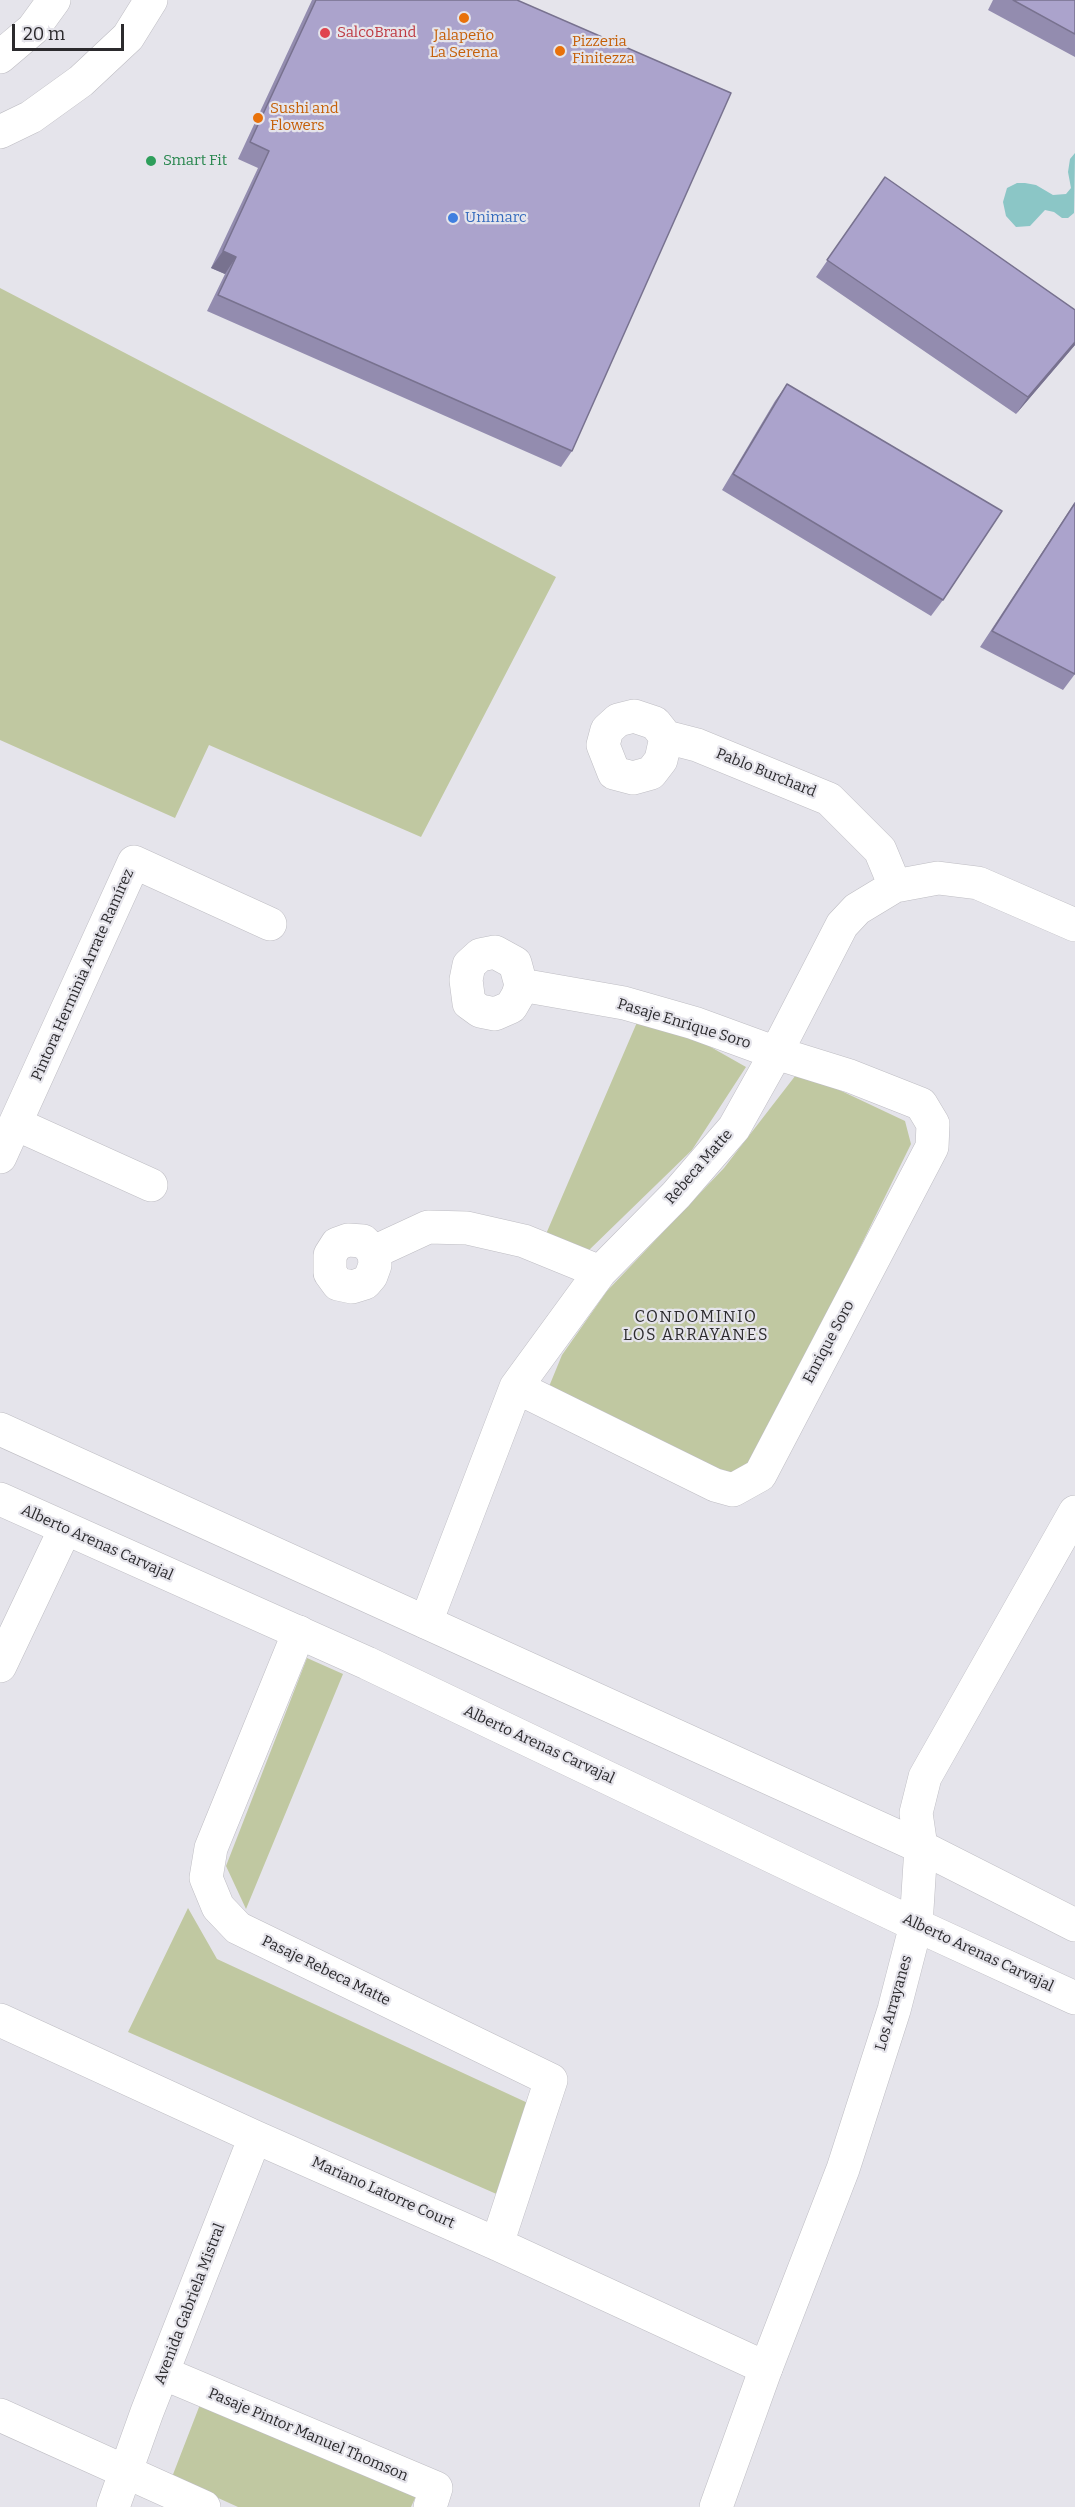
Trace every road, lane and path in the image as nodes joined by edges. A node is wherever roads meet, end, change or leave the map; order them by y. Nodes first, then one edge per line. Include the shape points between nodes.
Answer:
1 (54, 0) edge
2 (151, 0) edge
3 (0, 57) edge
4 (0, 132) edge
5 (666, 737) dead end
6 (895, 886) junction
7 (270, 924) dead end
8 (1075, 925) edge
9 (521, 985) dead end
10 (776, 1053) junction
11 (16, 1124) junction
12 (0, 1157) edge
13 (151, 1185) dead end
14 (374, 1252) dead end
15 (600, 1272) junction
16 (516, 1387) junction
17 (0, 1429) edge
18 (0, 1499) edge
19 (1075, 1512) edge
20 (65, 1529) junction
21 (426, 1622) junction
22 (299, 1632) junction
23 (0, 1666) edge
24 (921, 1847) junction
25 (916, 1925) junction
26 (1075, 1925) edge
27 (1075, 1998) edge
28 (0, 2020) edge
29 (255, 2137) junction
30 (497, 2244) junction
31 (766, 2368) junction
32 (162, 2373) junction
33 (0, 2415) edge
34 (125, 2472) junction
35 (113, 2507) edge
36 (204, 2507) edge
37 (430, 2507) edge
38 (716, 2507) edge

1 - 3 street via 33,29
2 - 4 street via 128,37 81,81 31,117
5 - 6 street, Pablo Burchard via 697,745 829,799 880,850
6 - 8 street, Rebeca Matte via 938,878 978,883
6 - 10 street, Rebeca Matte via 857,909 842,925
7 - 11 street, Pintora Herminia Arrate Ramírez via 134,862
9 - 10 street, Pasaje Enrique Soro via 624,1003
10 - 15 street, Rebeca Matte via 734,1128 676,1195
10 - 16 street, Enrique Soro via 921,1104 933,1124 932,1147 760,1475 733,1490 715,1485
11 - 12 street, Pintora Herminia Arrate Ramírez
11 - 13 street
14 - 15 street via 428,1227 467,1228 524,1241
15 - 16 street, Rebeca Matte
16 - 21 street, Rebeca Matte
17 - 21 street
18 - 20 street, Alberto Arenas Carvajal
19 - 24 street, Los Arrayanes via 925,1777 916,1813
20 - 22 street, Alberto Arenas Carvajal
20 - 23 street
21 - 24 street
22 - 25 street, Alberto Arenas Carvajal
22 - 30 street, Pasaje Rebeca Matte via 211,1848 206,1878 218,1907 238,1928 551,2080
24 - 25 street, Los Arrayanes
24 - 26 street
25 - 27 street, Alberto Arenas Carvajal
25 - 31 street, Los Arrayanes via 894,2010 843,2169
28 - 29 street, Mariano Latorre Court
29 - 30 street, Mariano Latorre Court
29 - 32 street, Avenida Gabriela Mistral
30 - 31 street, Mariano Latorre Court
31 - 38 street, Los Arrayanes
32 - 34 street, Avenida Gabriela Mistral
32 - 37 street, Pasaje Pintor Manuel Thomson via 436,2488
33 - 34 street
34 - 35 street, Avenida Gabriela Mistral
34 - 36 street

